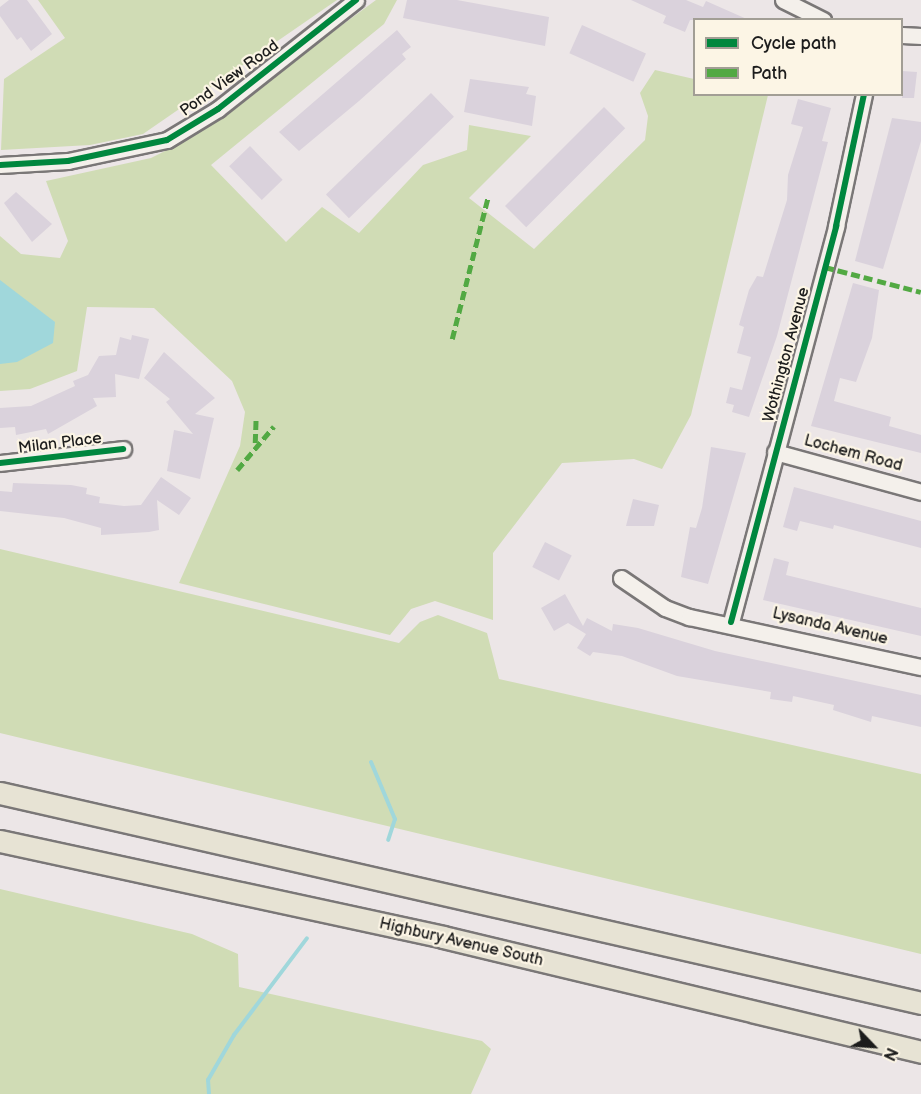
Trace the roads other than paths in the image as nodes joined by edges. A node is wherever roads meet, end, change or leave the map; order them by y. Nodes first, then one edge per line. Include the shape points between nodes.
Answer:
1 (356, 0) edge
2 (783, 0) edge
3 (819, 18) edge
4 (903, 35) edge
5 (921, 36) edge
6 (864, 96) edge
7 (0, 165) edge
8 (123, 449) dead end
9 (775, 452) junction
10 (0, 463) edge
11 (921, 492) edge
12 (621, 578) dead end
13 (731, 622) junction
14 (921, 667) edge
15 (0, 793) edge
16 (0, 841) edge
17 (921, 1003) edge
18 (921, 1052) edge

1 - 7 street, Pond View Road via 218,109 167,140 68,161
2 - 3 street
4 - 5 street
6 - 9 street, Wothington Avenue via 836,226
8 - 10 street, Milan Place
9 - 11 street, Lochem Road
9 - 13 street, Wothington Avenue
12 - 13 street, Lysanda Avenue via 665,608
13 - 14 street, Lysanda Avenue
15 - 17 highway
16 - 18 highway, Highbury Avenue South via 443,937

